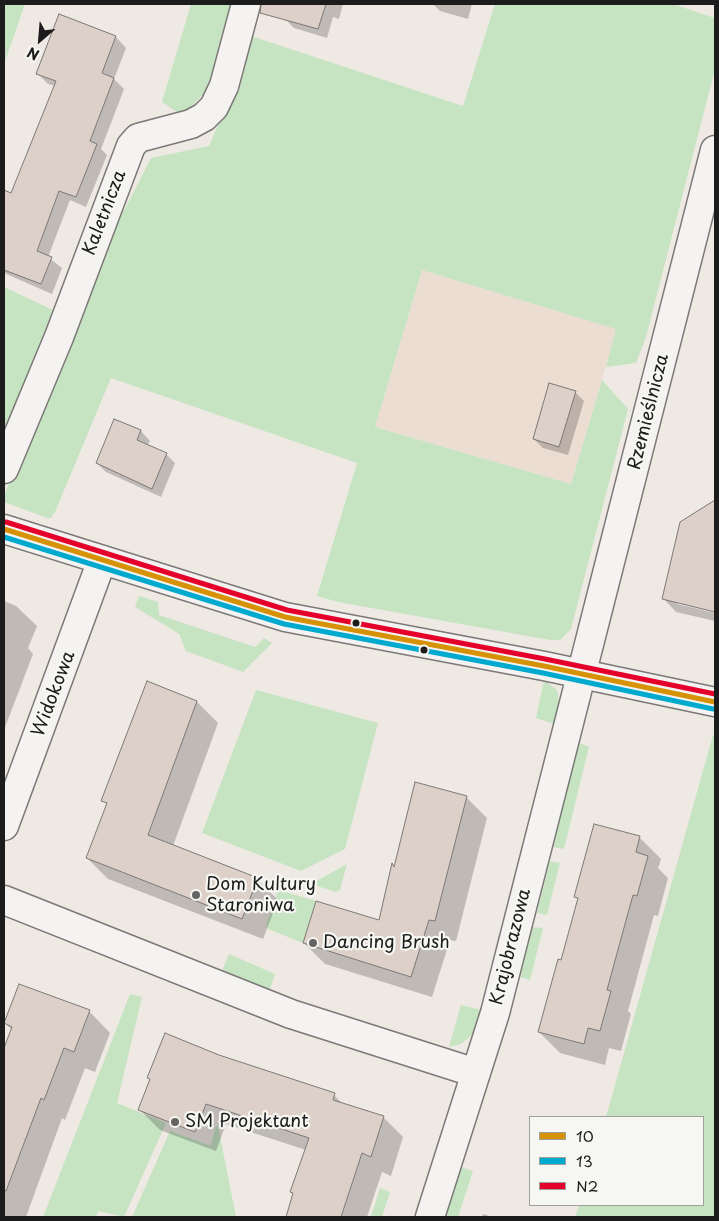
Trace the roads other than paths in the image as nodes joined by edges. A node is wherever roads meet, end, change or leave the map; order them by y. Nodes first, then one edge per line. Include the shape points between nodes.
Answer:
1 (246, 4) edge
2 (715, 150) edge
3 (4, 469) edge
4 (4, 529) edge
5 (102, 560) junction
6 (581, 673) junction
7 (715, 702) edge
8 (4, 826) edge
9 (4, 900) edge
10 (476, 1073) junction
11 (430, 1217) edge

1 - 3 street, Kaletnicza via 224,86 214,107 191,124 138,138 131,146 59,336
2 - 6 street, Rzemieślnicza
4 - 5 street
5 - 6 street via 285,617
5 - 8 street, Widokowa
6 - 7 street
6 - 10 street, Krajobrazowa via 495,1013
9 - 10 street via 290,1014
10 - 11 street, Krajobrazowa

